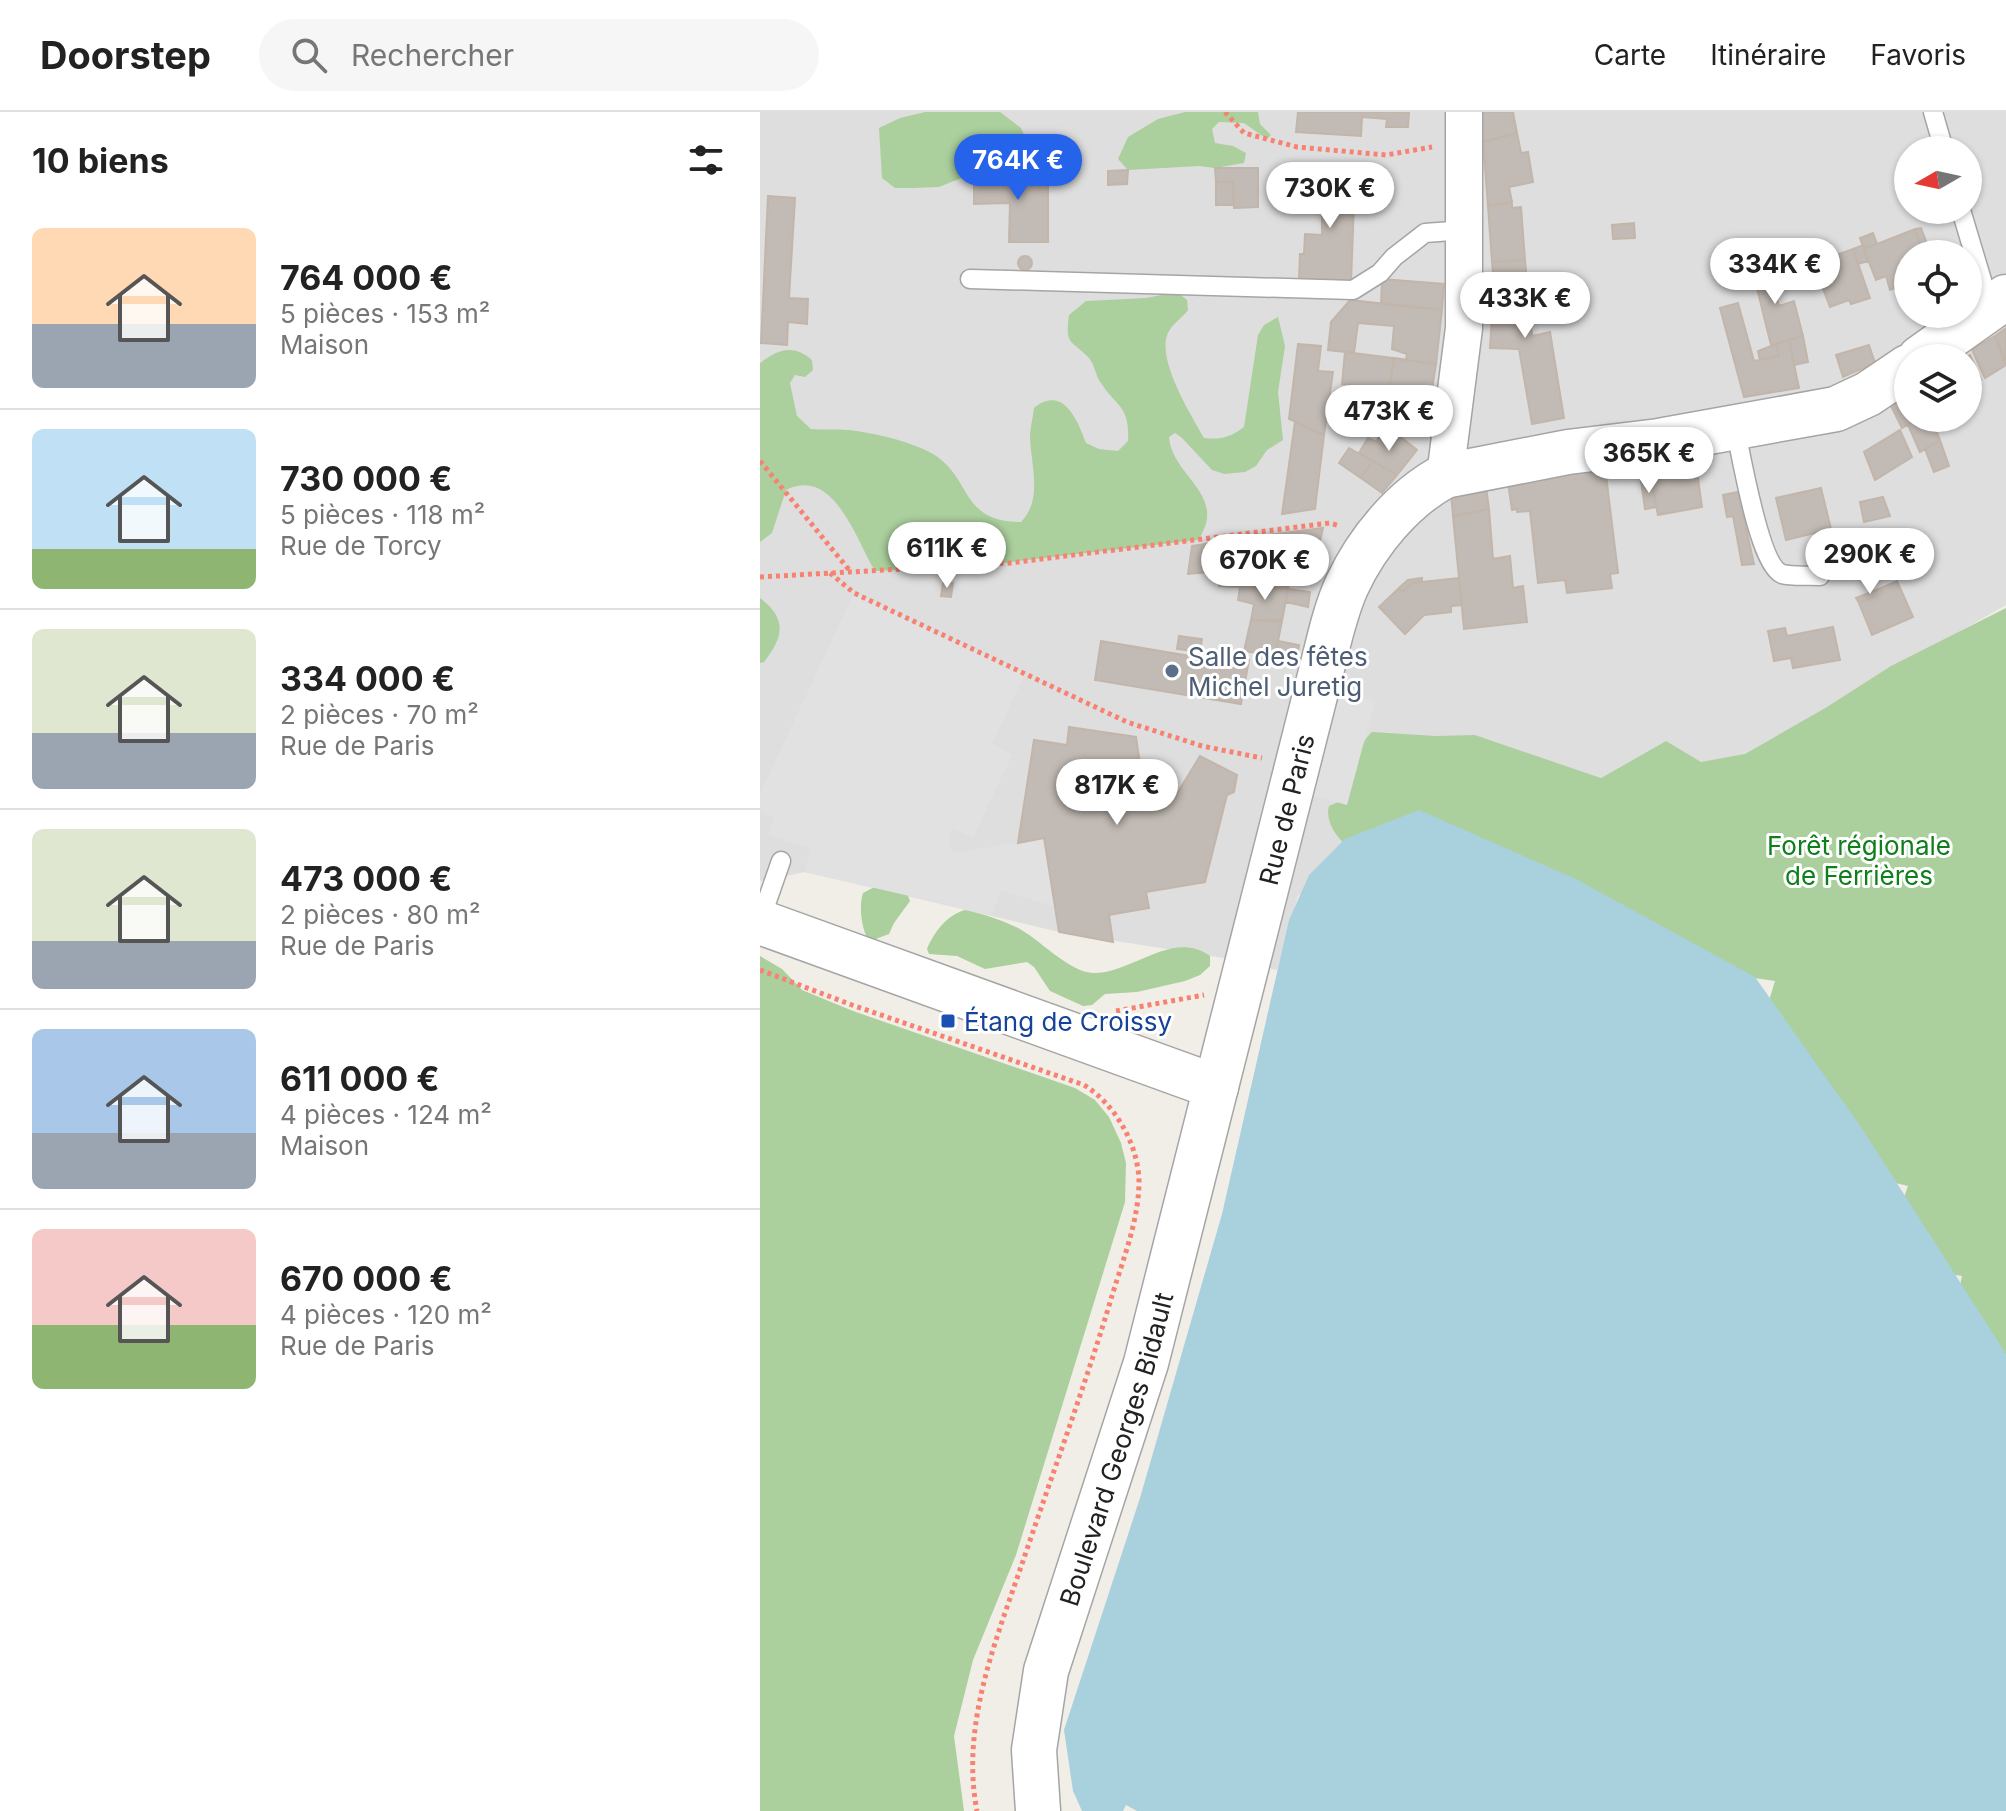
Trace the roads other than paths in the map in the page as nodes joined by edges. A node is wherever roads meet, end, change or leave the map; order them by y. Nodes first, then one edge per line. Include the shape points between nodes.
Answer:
1 (1933, 112) edge
2 (1464, 129) edge
3 (1940, 136) edge
4 (1967, 224) edge
5 (1465, 230) junction
6 (970, 279) dead end
7 (1998, 302) edge
8 (1940, 344) edge
9 (1894, 376) edge
10 (1735, 427) junction
11 (1445, 476) junction
12 (1820, 576) dead end
13 (781, 861) dead end
14 (760, 922) edge
15 (1216, 1087) junction
16 (1038, 1811) edge

1 - 3 lane
2 - 5 street
4 - 7 lane
5 - 6 lane via 1425,233 1353,290
5 - 11 street via 1464,328
7 - 8 street
9 - 10 street, Rue de Paris via 1836,409
10 - 11 street, Rue de Paris
10 - 12 lane via 1771,565 1782,574
11 - 15 street, Rue de Paris via 1417,495 1377,537 1339,605
13 - 14 lane
14 - 15 street via 1091,1065
15 - 16 street, Boulevard Georges Bidault via 1146,1363 1046,1671 1034,1750

